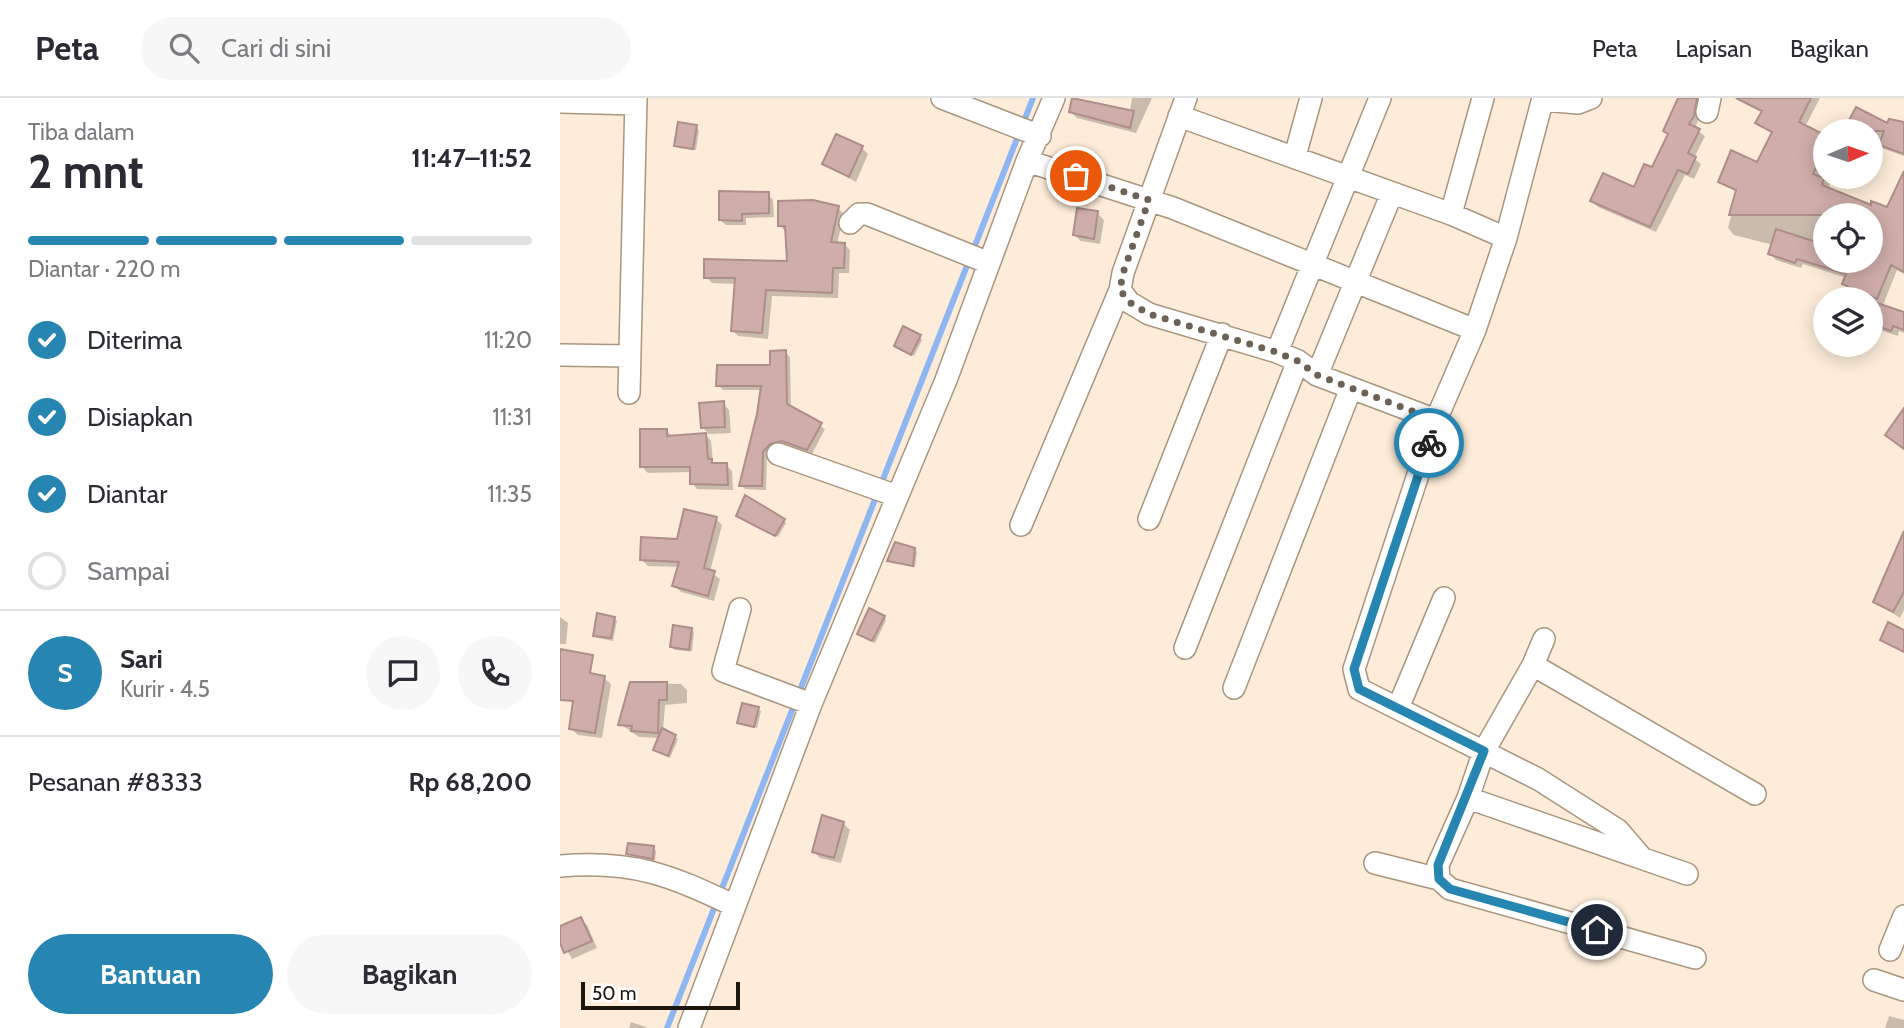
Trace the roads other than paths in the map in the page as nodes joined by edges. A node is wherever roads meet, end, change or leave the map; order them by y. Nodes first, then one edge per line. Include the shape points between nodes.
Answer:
1 (942, 98) edge
2 (1054, 98) edge
3 (1311, 98) edge
4 (1380, 98) edge
5 (1483, 98) edge
6 (1591, 98) edge
7 (1543, 99) edge
8 (636, 101) edge
9 (560, 102) edge
10 (1183, 107) edge
11 (1035, 134) junction
12 (1295, 156) junction
13 (1027, 160) junction
14 (1350, 178) junction
15 (1392, 193) junction
16 (1149, 200) junction
17 (1451, 214) junction
18 (850, 223) dead end
19 (1506, 238) junction
20 (974, 257) junction
21 (1312, 262) junction
22 (1355, 281) junction
23 (1120, 290) junction
24 (1475, 330) junction
25 (1222, 334) junction
26 (1276, 352) junction
27 (560, 355) edge
28 (630, 356) junction
29 (1298, 361) junction
30 (1317, 375) junction
31 (1351, 388) junction
32 (629, 393) dead end
33 (1436, 420) junction
34 (778, 454) dead end
35 (884, 491) junction
36 (1149, 519) dead end
37 (1021, 525) dead end
38 (1444, 598) dead end
39 (740, 609) dead end
40 (1544, 639) dead end
41 (1185, 648) dead end
42 (1534, 665) junction
43 (1234, 688) dead end
44 (805, 702) junction
45 (1398, 708) junction
46 (1484, 751) junction
47 (1755, 794) dead end
48 (1468, 798) junction
49 (1642, 858) junction
50 (1375, 863) dead end
51 (560, 866) edge
52 (1687, 874) dead end
53 (1439, 879) junction
54 (729, 903) junction
55 (1904, 916) edge
56 (1890, 950) dead end
57 (1695, 958) dead end
58 (1874, 980) dead end
59 (1904, 990) edge
60 (689, 1028) edge

1 - 11 street
2 - 11 street
3 - 12 street
4 - 14 street
5 - 17 street
6 - 7 street via 1578,103
7 - 19 street
8 - 9 street
8 - 28 street
10 - 12 street
10 - 16 street
11 - 13 street
12 - 14 street
13 - 16 street
13 - 20 street
14 - 15 street
14 - 21 street
15 - 17 street
15 - 22 street
16 - 21 street
16 - 23 street
17 - 19 street
18 - 20 street via 859,214 867,214
19 - 24 street
20 - 35 street via 946,380
21 - 22 street
21 - 26 street
22 - 24 street
22 - 30 street
23 - 25 street via 1129,302 1149,314
23 - 37 street
24 - 33 street
25 - 26 street
25 - 36 street
26 - 29 street
27 - 28 street
28 - 32 street
29 - 30 street
29 - 41 street
30 - 31 street
31 - 33 street
31 - 43 street
33 - 45 street via 1354,669 1359,689
34 - 35 street
35 - 44 street
38 - 45 street
39 - 44 street via 723,671
40 - 42 street
42 - 46 street
42 - 47 street
44 - 54 street
45 - 46 street
46 - 48 street
46 - 49 street via 1618,830
48 - 49 street
48 - 53 street via 1438,865
49 - 52 street
50 - 53 street
51 - 54 street via 629,865
53 - 57 street via 1450,889
54 - 60 street
55 - 56 street
58 - 59 street

